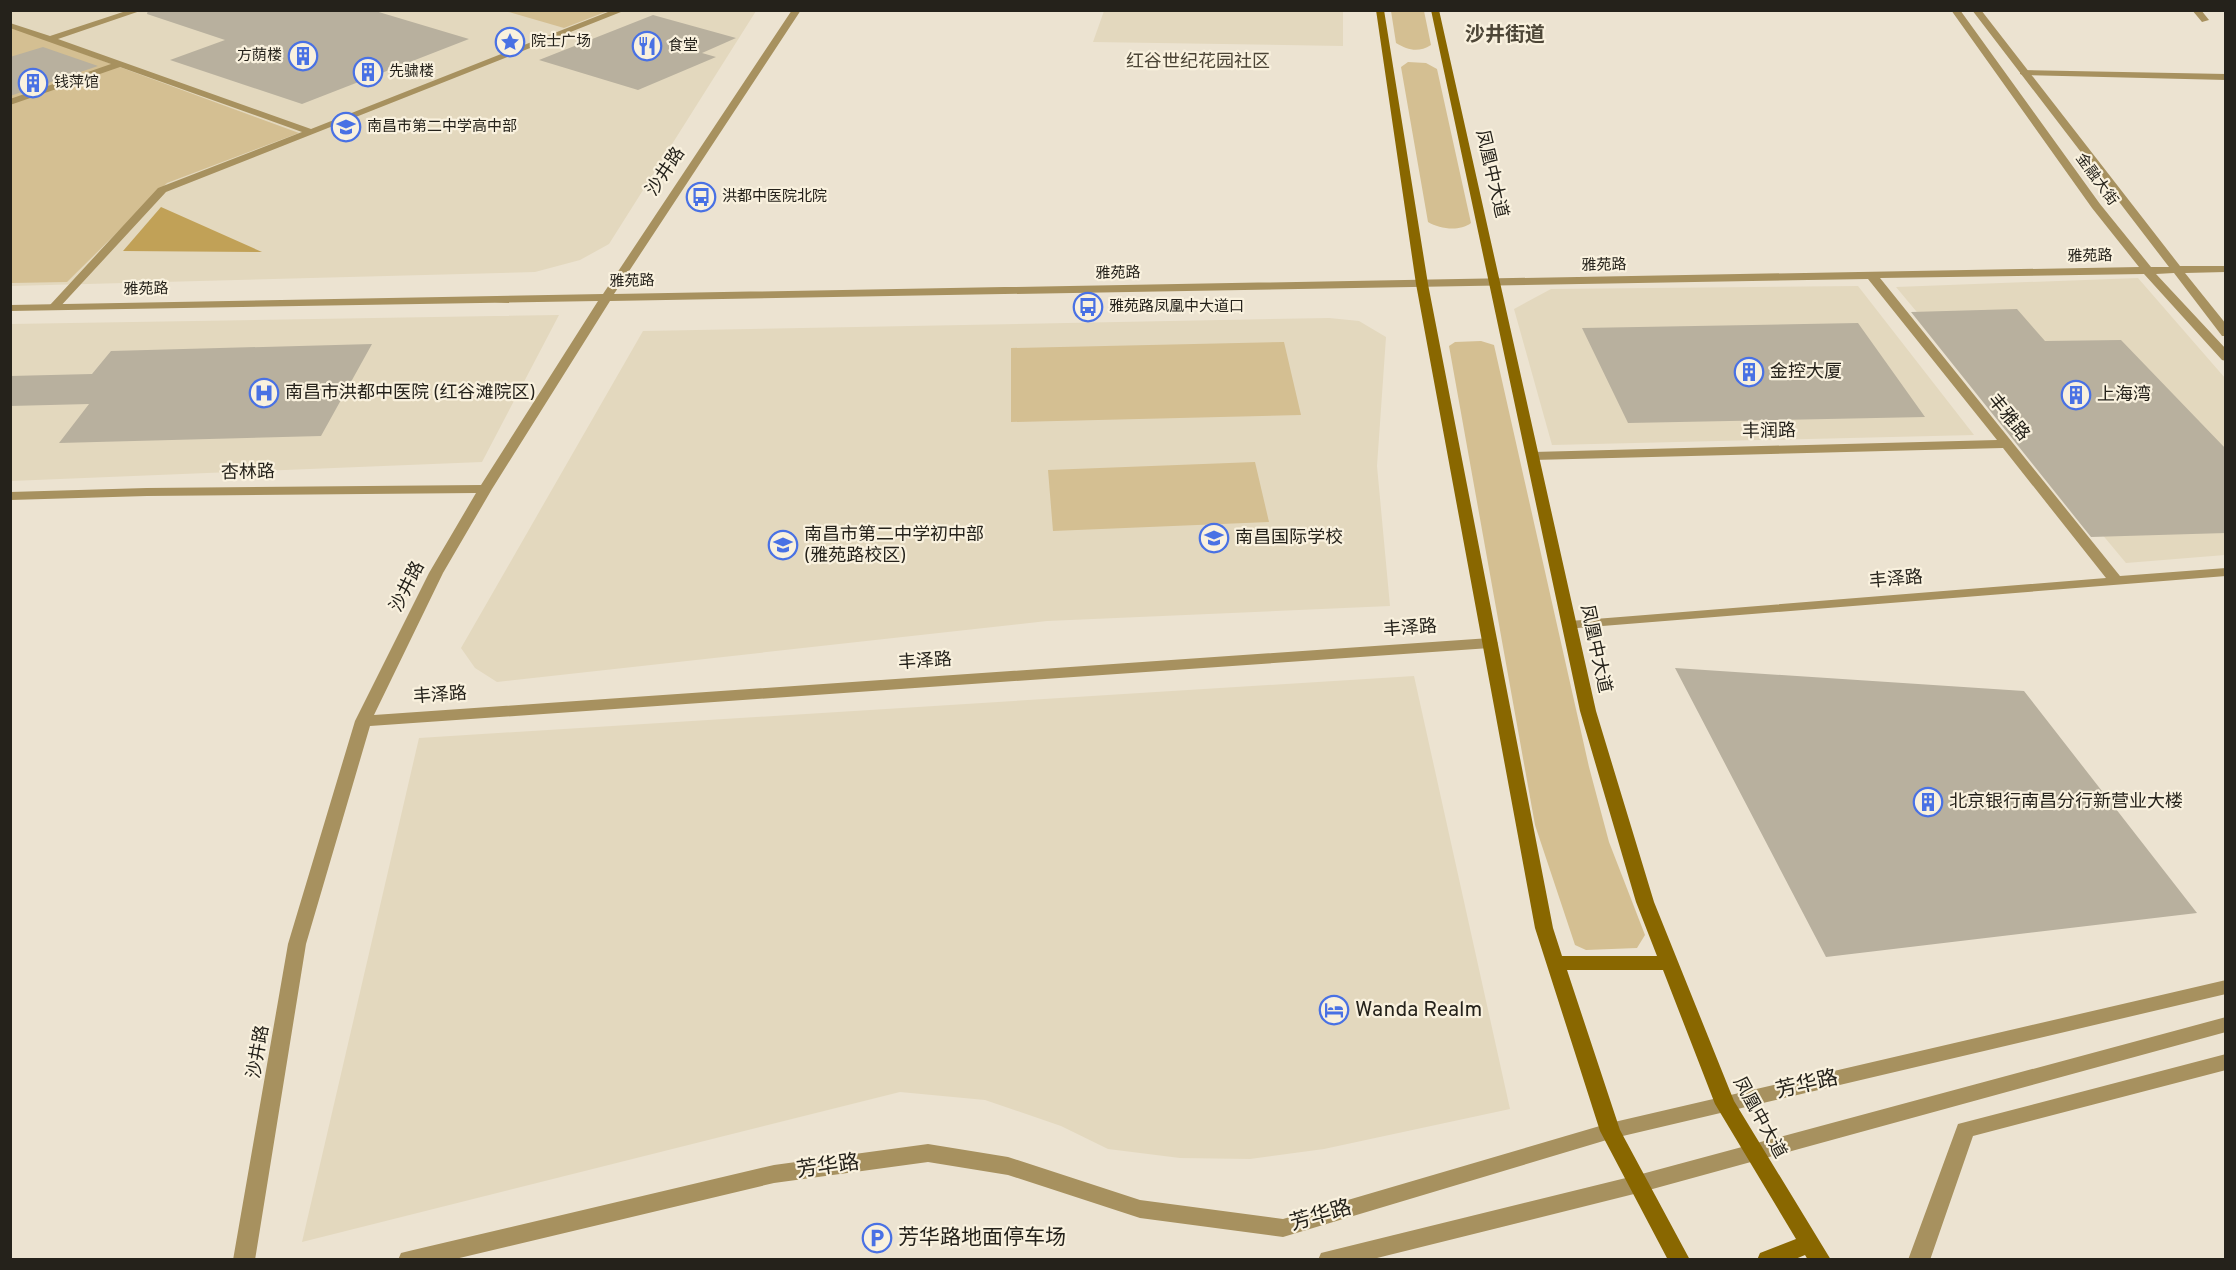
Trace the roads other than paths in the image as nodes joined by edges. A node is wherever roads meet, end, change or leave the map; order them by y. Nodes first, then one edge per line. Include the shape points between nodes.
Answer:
1 (139, 10) edge
2 (622, 10) edge
3 (796, 10) edge
4 (1380, 10) edge
5 (1435, 10) edge
6 (1955, 10) edge
7 (1976, 10) edge
8 (2196, 10) edge
9 (2205, 20) dead end
10 (10, 25) edge
11 (50, 39) junction
12 (120, 64) junction
13 (2024, 72) junction
14 (2226, 76) edge
15 (10, 102) edge
16 (311, 132) junction
17 (2226, 269) edge
18 (2176, 270) junction
19 (2148, 271) junction
20 (1872, 276) junction
21 (1496, 283) junction
22 (1422, 284) junction
23 (606, 298) junction
24 (54, 307) junction
25 (10, 308) edge
26 (2226, 333) edge
27 (2226, 357) edge
28 (2007, 444) junction
29 (1533, 456) junction
30 (485, 489) junction
31 (10, 496) edge
32 (2226, 572) edge
33 (2116, 581) junction
34 (1570, 626) junction
35 (1490, 643) junction
36 (363, 721) junction
37 (1555, 963) junction
38 (1669, 963) junction
39 (2226, 987) edge
40 (2226, 1024) edge
41 (2226, 1062) edge
42 (1725, 1104) junction
43 (1610, 1131) junction
44 (1754, 1152) junction
45 (1638, 1184) junction
46 (1815, 1251) edge
47 (244, 1260) edge
48 (409, 1260) edge
49 (1329, 1260) edge
50 (1679, 1260) edge
51 (1768, 1260) edge
52 (1919, 1260) edge

1 - 11 street
2 - 16 street
3 - 23 street, 沙井路
4 - 22 main road
5 - 21 main road, 凤凰中大道
6 - 19 street, 金融大街 via 2096,206
7 - 13 street, 金融大街
8 - 9 street
10 - 11 street
11 - 12 street
12 - 15 street
12 - 16 street
13 - 14 street
13 - 18 street, 金融大街
16 - 24 street via 162,190
17 - 18 street, 雅苑路
18 - 19 street, 雅苑路
18 - 26 street, 金融大街
19 - 20 street, 雅苑路
19 - 27 street, 金融大街
20 - 21 street, 雅苑路
20 - 28 street, 丰雅路
21 - 22 street, 雅苑路
21 - 29 main road, 凤凰中大道
22 - 23 street, 雅苑路
22 - 35 main road
23 - 24 street, 雅苑路
23 - 30 street, 沙井路
24 - 25 street, 雅苑路
28 - 29 street, 丰润路
28 - 33 street, 丰雅路
29 - 34 main road, 凤凰中大道
30 - 31 street, 杏林路
30 - 36 street, 沙井路 via 436,573
32 - 33 street, 丰泽路
33 - 34 street, 丰泽路
34 - 38 main road, 凤凰中大道 via 1588,711 1645,902
35 - 36 street, 丰泽路
35 - 37 main road via 1544,928
36 - 47 street, 沙井路 via 297,944
37 - 38 main road
37 - 43 main road
38 - 42 main road, 凤凰中大道
39 - 42 street, 芳华路
40 - 44 street
41 - 52 street via 1965,1130
42 - 43 street, 芳华路
42 - 44 main road, 凤凰中大道
43 - 45 main road
43 - 48 street, 芳华路 via 1283,1228 1140,1209 1008,1166 928,1154 774,1174
44 - 45 street
44 - 46 main road, 凤凰中大道
45 - 49 street
45 - 50 main road
46 - 51 main road

